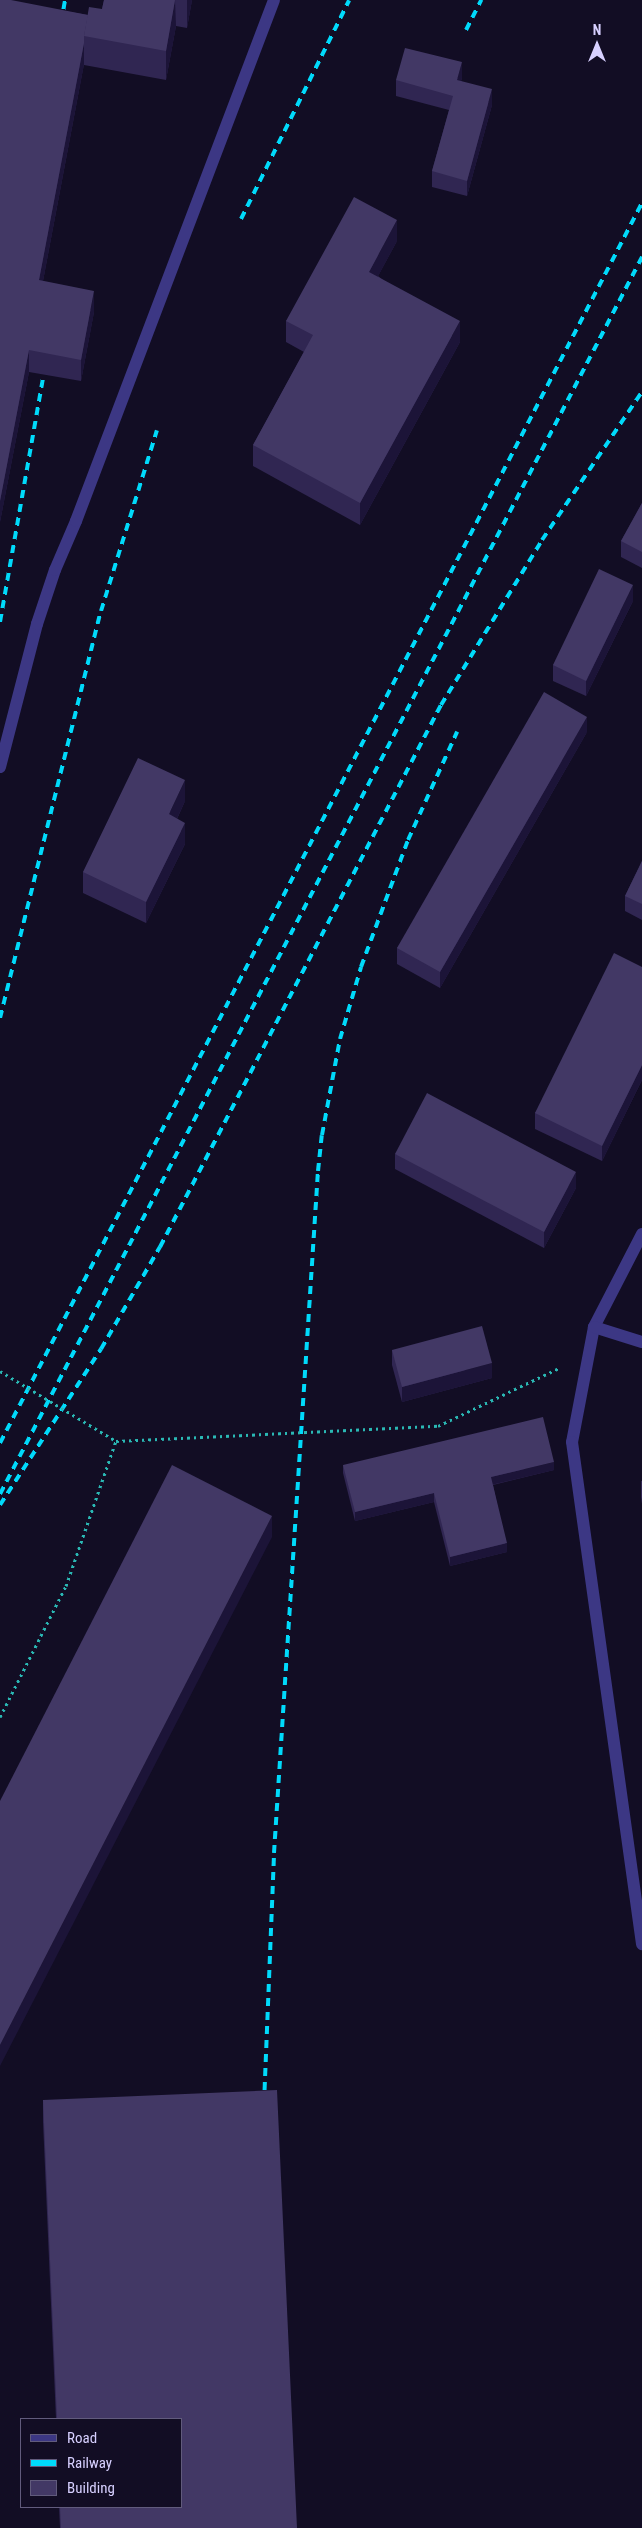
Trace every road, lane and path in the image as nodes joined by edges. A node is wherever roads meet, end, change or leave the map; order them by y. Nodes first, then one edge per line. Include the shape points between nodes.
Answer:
1 (274, 0) edge
2 (0, 767) edge
3 (642, 1234) edge
4 (594, 1327) junction
5 (642, 1342) edge
6 (589, 1354) junction
7 (0, 1371) edge
8 (116, 1441) junction
9 (0, 1717) edge
10 (642, 1944) edge

1 - 2 street via 55,570 37,624
3 - 4 street
4 - 5 street
4 - 6 street
6 - 8 path, bridge via 438,1426
6 - 10 street via 572,1442
7 - 8 path, bridge
8 - 9 path, bridge via 66,1586

